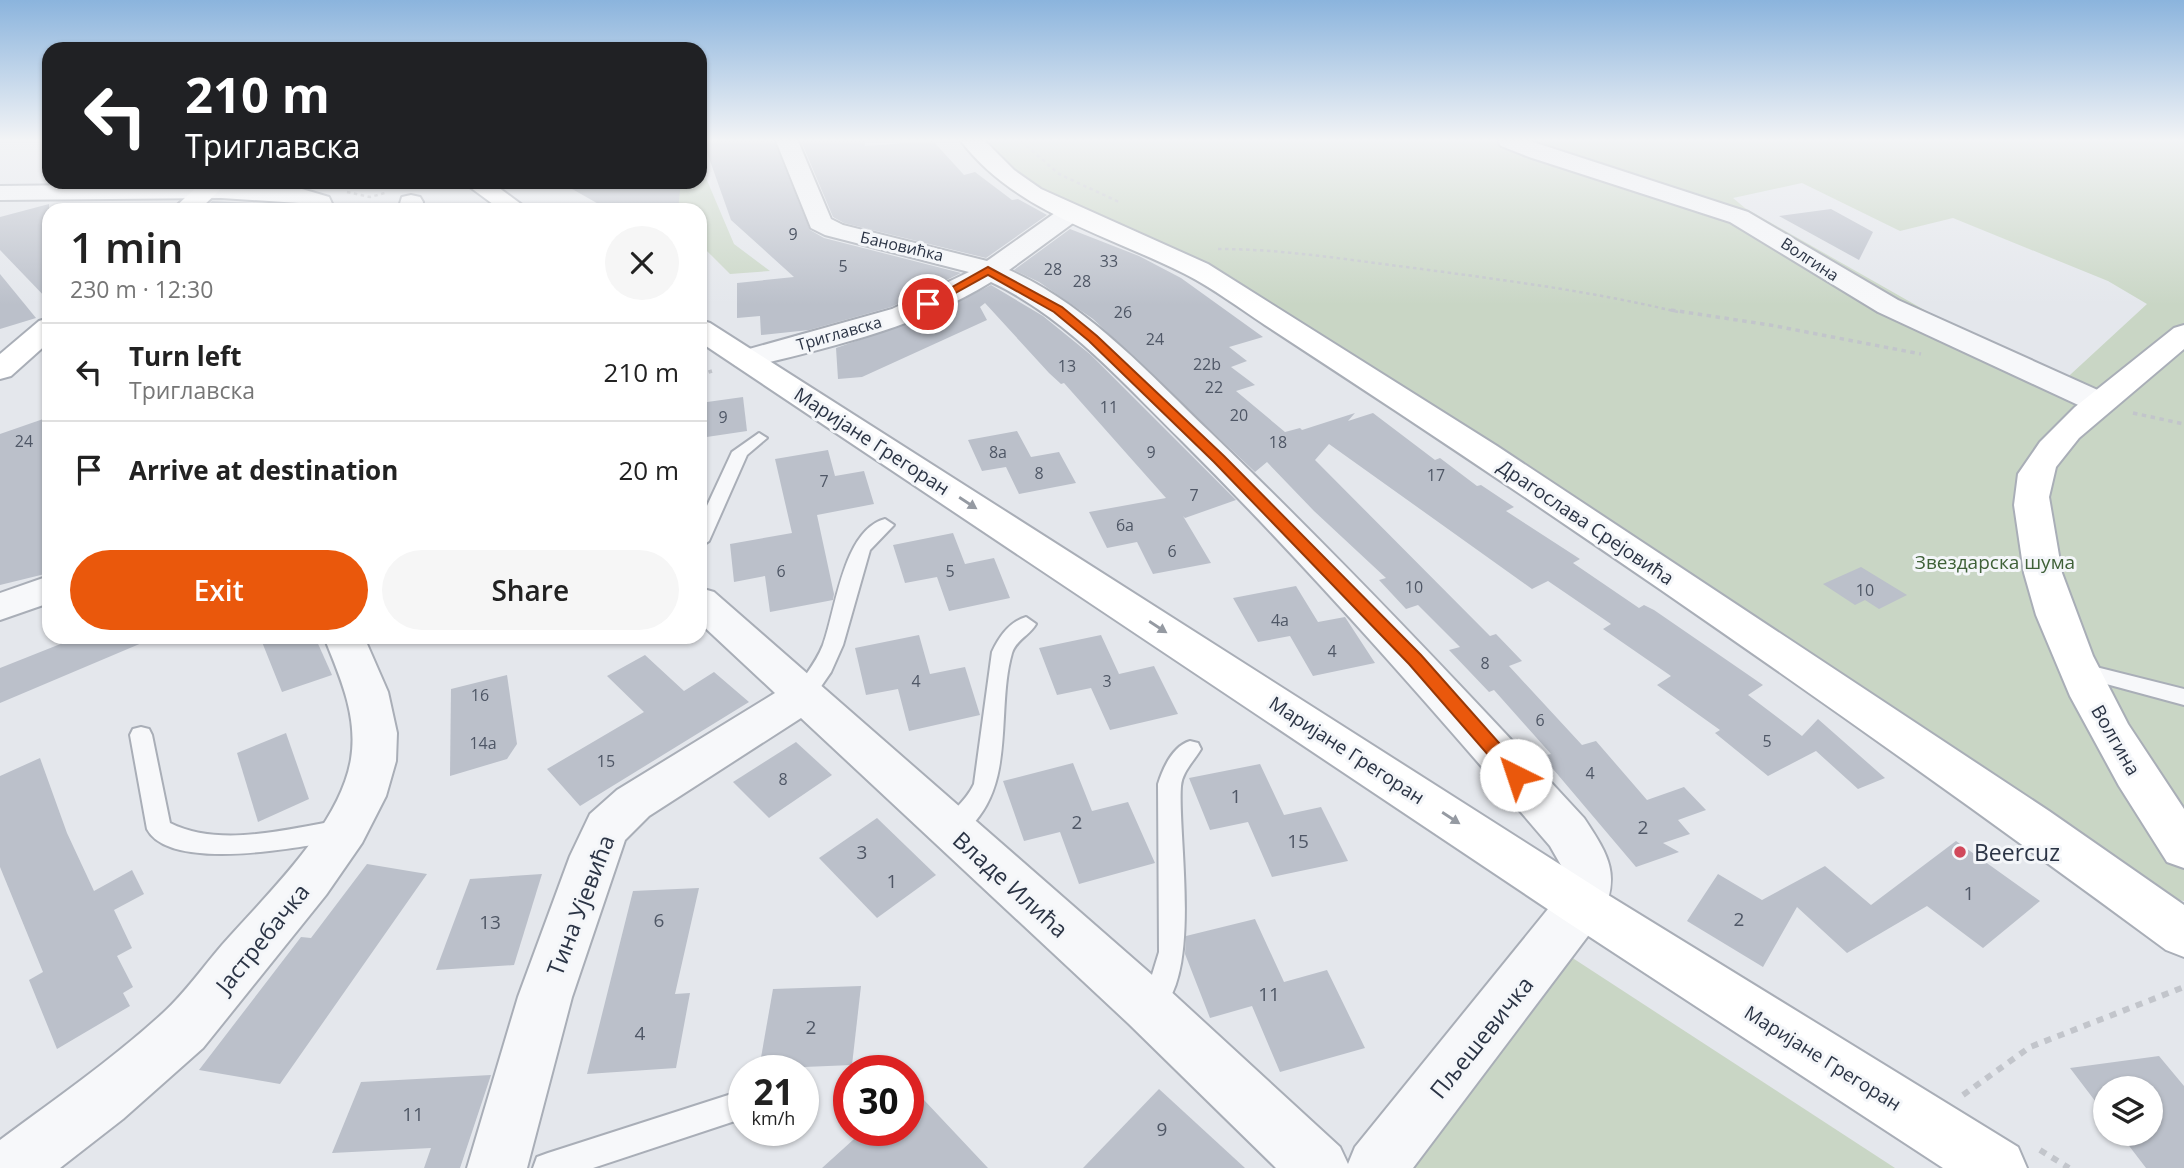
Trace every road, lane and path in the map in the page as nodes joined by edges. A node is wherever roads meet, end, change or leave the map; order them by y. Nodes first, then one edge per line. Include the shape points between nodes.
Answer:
1 (295, 196) edge
2 (809, 196) edge
3 (1038, 196) edge
4 (1105, 196) edge
5 (1677, 196) edge
6 (320, 203) edge
7 (1121, 203) dead end
8 (1071, 213) junction
9 (1216, 248) dead end
10 (988, 270) junction
11 (42, 333) edge
12 (707, 334) edge
13 (2184, 334) edge
14 (1934, 355) dead end
15 (746, 359) junction
16 (0, 370) edge
17 (2116, 408) junction
18 (2184, 424) edge
19 (759, 438) dead end
20 (707, 525) edge
21 (885, 525) dead end
22 (42, 592) edge
23 (0, 607) edge
24 (707, 607) edge
25 (1026, 624) dead end
26 (347, 644) edge
27 (2076, 669) junction
28 (803, 695) junction
29 (2184, 697) edge
30 (141, 735) dead end
31 (1190, 749) dead end
32 (345, 829) junction
33 (951, 830) junction
34 (2184, 848) edge
35 (1583, 905) junction
36 (2184, 934) edge
37 (2184, 987) edge
38 (1148, 1006) junction
39 (1961, 1097) dead end
40 (728, 1109) edge
41 (12, 1168) edge
42 (497, 1168) edge
43 (548, 1168) edge
44 (1319, 1168) edge
45 (1376, 1168) edge
46 (1997, 1168) edge

1 - 6 street
2 - 10 street, Бановићка via 820,223 834,230
3 - 8 street, Драгослава Срејовића
4 - 7 path
5 - 17 street, Волгина via 1739,216 1888,306
8 - 10 street, Триглавска
8 - 36 street, Драгослава Срејовића via 1198,270 1485,453 2032,825
9 - 14 path via 1265,249 1542,285 1693,316
10 - 15 street, Триглавска via 952,293 889,318
10 - 35 street via 1045,300 1093,338 1219,459 1415,660 1567,832 1591,879
11 - 16 street
12 - 15 street, Маријане Грегоран
13 - 17 street, Волгина
15 -> 35 street, Маријане Грегоран
17 - 18 path
17 - 27 street, Волгина via 2060,440 2038,469 2031,502 2039,560
19 - 20 lane via 740,452
21 - 28 lane via 860,548 833,645 821,672
22 - 23 street
24 - 28 street, Владе Илића
25 - 33 lane via 1002,652 985,784 974,808
26 - 32 street, Јастребачка via 367,692 375,733 363,796
27 - 29 lane
27 - 34 street, Волгина via 2137,778
28 - 33 street, Владе Илића
28 - 42 street, Тина Ујевића via 634,803 607,828 545,997
30 - 32 lane via 159,829 173,839 204,844 240,842
31 - 38 lane via 1169,784 1172,952 1163,984
32 - 41 street, Јастребачка via 309,880 184,1030
33 - 38 street, Владе Илића
35 - 45 street, Пљешевичка
35 - 46 street, Маријане Грегоран
37 - 39 path via 2030,1047
38 - 44 street, Владе Илића
40 - 43 lane

